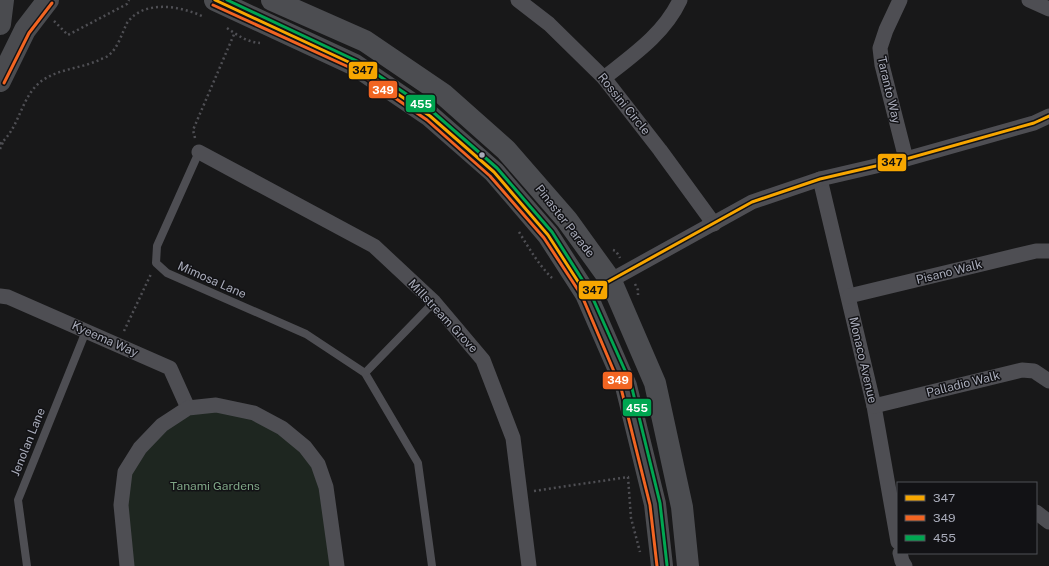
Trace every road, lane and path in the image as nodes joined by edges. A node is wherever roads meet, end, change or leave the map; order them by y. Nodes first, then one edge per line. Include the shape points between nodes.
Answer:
1 (3, 0) edge
2 (48, 0) edge
3 (129, 0) edge
4 (272, 0) edge
5 (518, 0) edge
6 (680, 0) edge
7 (900, 0) edge
8 (1029, 0) edge
9 (157, 3) dead end
10 (145, 6) dead end
11 (1049, 9) edge
12 (213, 10) edge
13 (243, 13) junction
14 (0, 24) edge
15 (225, 26) dead end
16 (234, 33) junction
17 (68, 34) dead end
18 (264, 43) dead end
19 (604, 78) junction
20 (0, 81) edge
21 (1049, 116) edge
22 (3, 141) junction
23 (0, 144) edge
24 (0, 149) edge
25 (199, 152) junction
26 (906, 159) junction
27 (820, 179) junction
28 (714, 224) junction
29 (518, 231) dead end
30 (1049, 251) edge
31 (532, 254) dead end
32 (156, 263) junction
33 (611, 281) junction
34 (586, 294) junction
35 (0, 296) edge
36 (849, 296) junction
37 (434, 302) junction
38 (86, 331) junction
39 (117, 344) junction
40 (365, 373) junction
41 (1049, 381) edge
42 (874, 406) junction
43 (188, 408) junction
44 (520, 493) junction
45 (1037, 513) edge
46 (895, 518) edge
47 (1049, 522) edge
48 (897, 534) edge
49 (900, 554) edge
50 (642, 559) dead end
51 (28, 566) edge
52 (128, 566) edge
53 (337, 566) edge
54 (432, 566) edge
55 (529, 566) edge
56 (662, 566) edge
57 (688, 566) edge
58 (905, 566) edge

1 - 14 main road
2 - 20 main road via 25,30
3 - 17 path via 127,4
4 - 33 main road, Pinaster Parade via 365,41 443,94 506,150 567,220
5 - 19 street, Rossini Circle via 549,24
6 - 19 street via 674,13 655,37
7 - 26 street, Taranto Way via 880,48
8 - 11 street
9 - 12 path
10 - 22 path via 138,9 128,21 109,55 91,64 55,73 35,87
12 - 13 main road, Pinaster Parade
13 - 16 path
13 - 34 main road, Pinaster Parade via 355,65 430,116 494,172 548,235
15 - 16 path
16 - 18 path via 252,42
16 - 25 path via 193,130
19 - 28 street, Rossini Circle
21 - 26 street via 1034,123
22 - 23 path
22 - 24 path
25 - 32 lane via 157,246
25 - 37 street, Millstream Grove via 374,246
26 - 27 street
27 - 28 street via 752,202
27 - 36 street, Monaco Avenue
28 - 33 street
29 - 31 path
30 - 36 street, Pisano Walk via 1036,251
32 - 39 path
32 - 40 lane, Mimosa Lane via 167,273 306,334
33 - 34 street
33 - 57 main road, Pinaster Parade via 655,383 682,507
34 - 56 main road, Pinaster Parade via 626,386 655,504
35 - 38 street, Kyeema Way via 8,297
36 - 42 street, Monaco Avenue
37 - 40 lane
37 - 44 street, Millstream Grove via 483,360 513,438
38 - 39 street, Kyeema Way
38 - 51 lane, Jenolan Lane via 18,500
39 - 43 street, Kyeema Way via 170,368
40 - 54 lane, Mimosa Lane via 418,463
41 - 42 street, Palladio Walk via 1034,371 1022,370
42 - 46 street, Monaco Avenue
43 - 52 street via 156,431 140,448 125,472 120,505
43 - 53 street via 216,405 254,413 282,428 305,447 318,464 326,487
44 - 50 path via 628,477 632,518
44 - 55 street, Millstream Grove
45 - 47 street
46 - 48 street, Monaco Avenue
49 - 58 street

